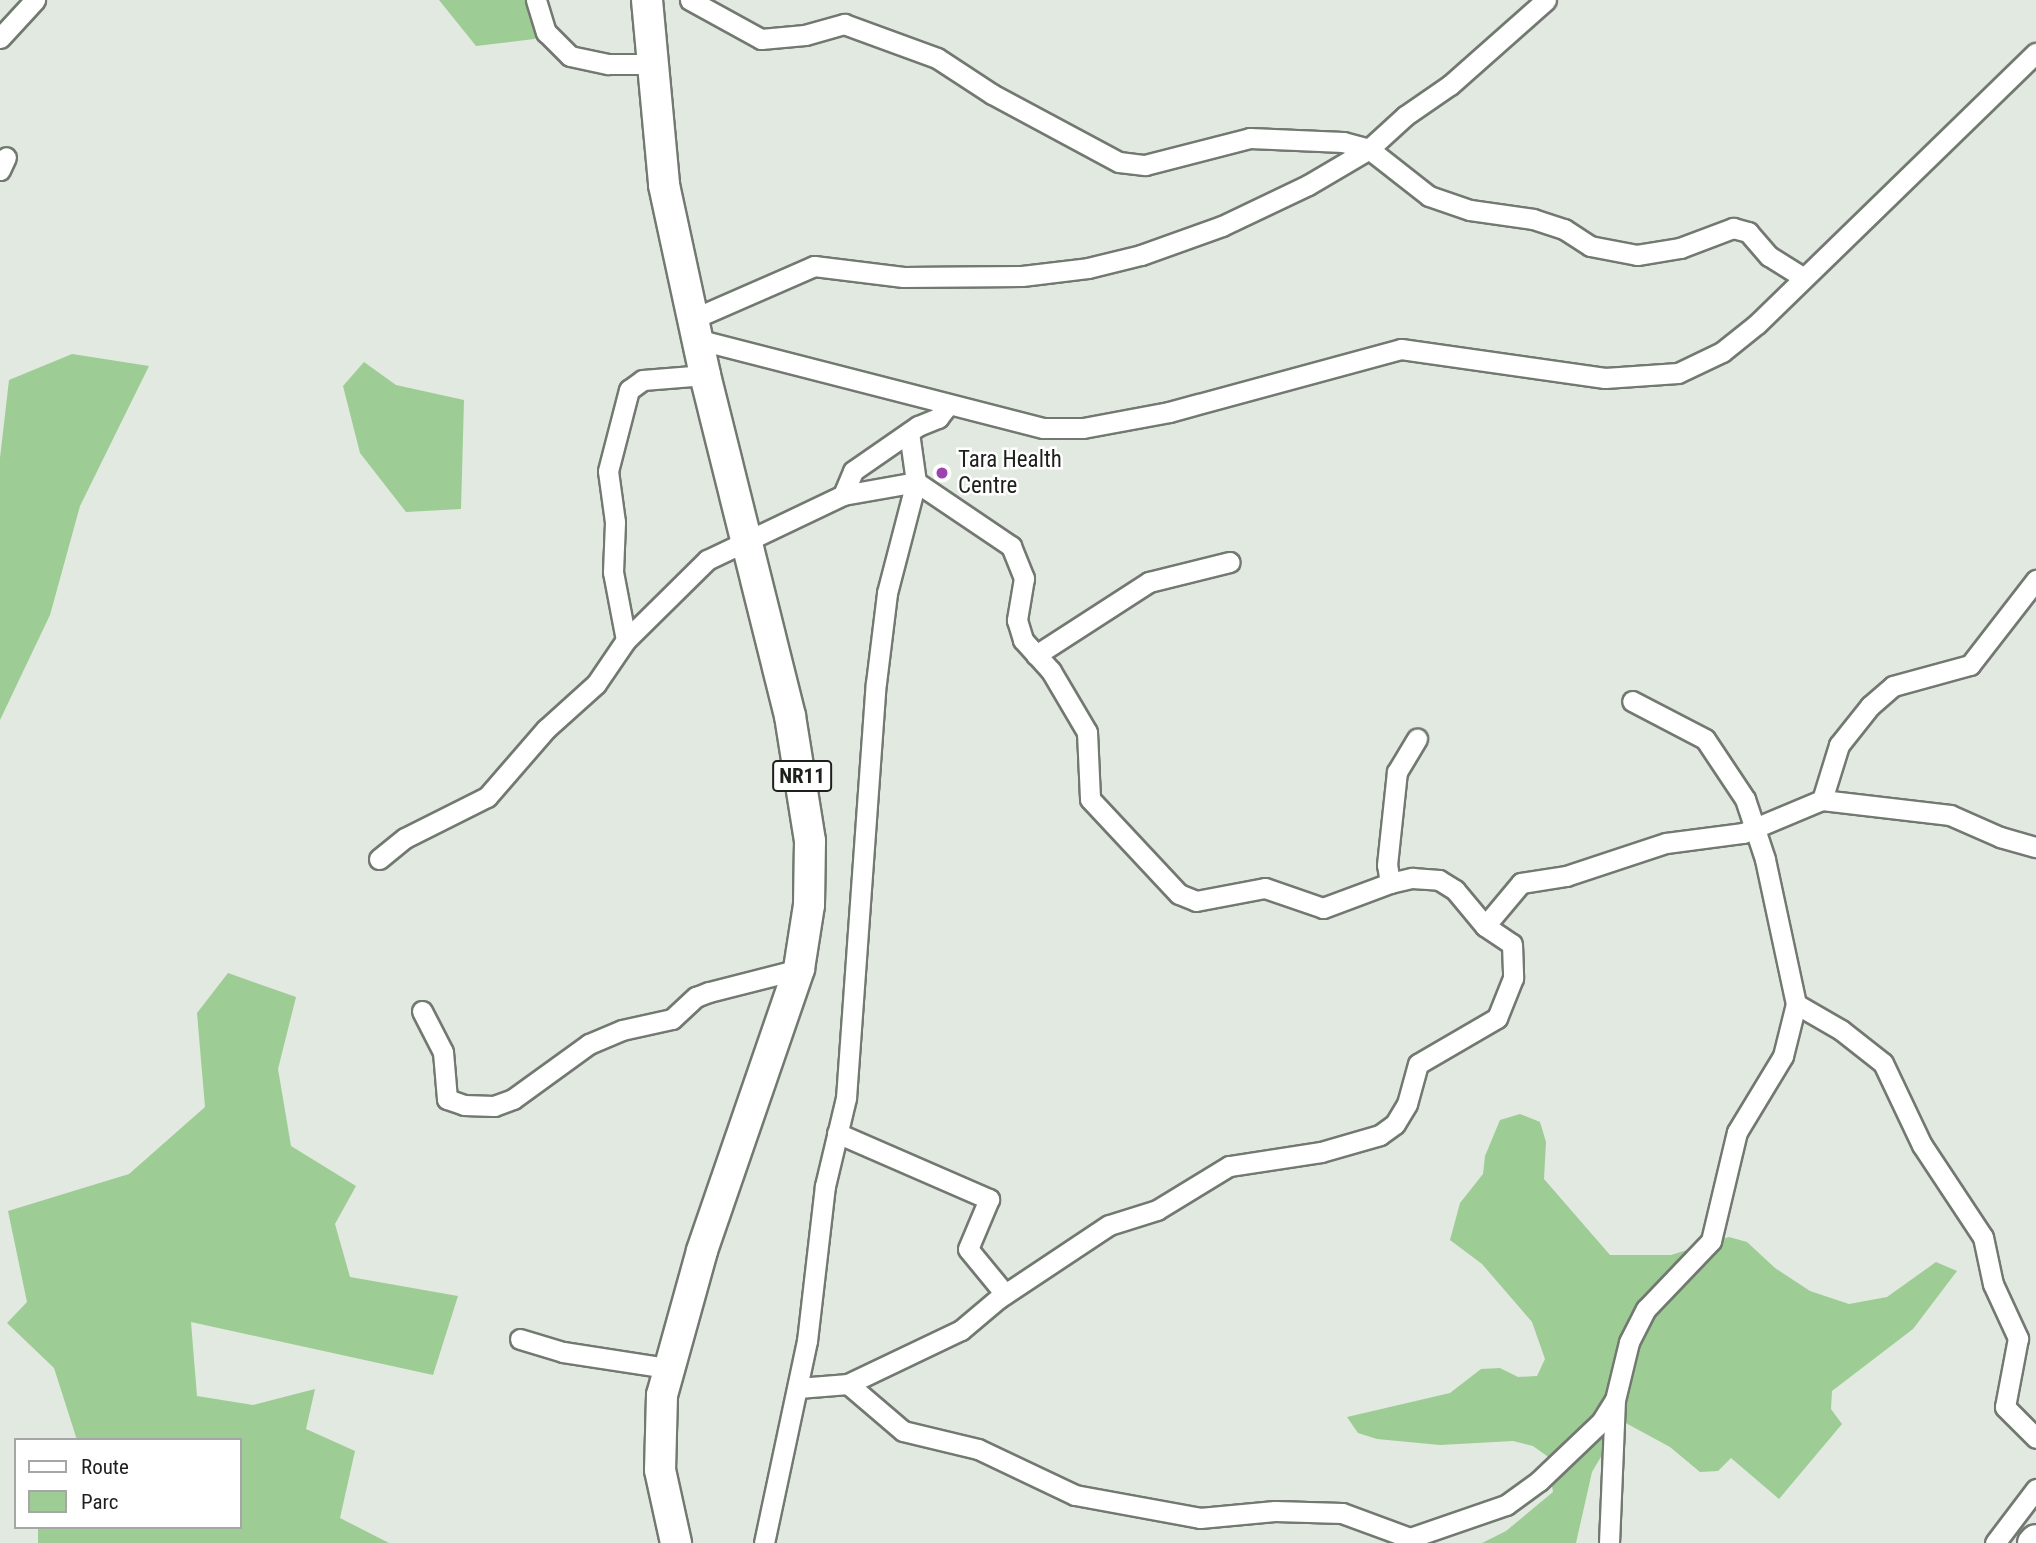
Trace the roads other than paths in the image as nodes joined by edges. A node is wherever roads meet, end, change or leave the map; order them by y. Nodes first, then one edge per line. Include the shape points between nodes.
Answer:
1 (34, 0) edge
2 (536, 0) edge
3 (647, 0) edge
4 (690, 0) edge
5 (1546, 0) edge
6 (0, 38) edge
7 (2036, 53) edge
8 (653, 64) junction
9 (1369, 149) junction
10 (1803, 277) junction
11 (697, 329) junction
12 (705, 375) junction
13 (948, 405) junction
14 (909, 432) junction
15 (916, 482) junction
16 (843, 495) junction
17 (747, 541) junction
18 (1230, 562) dead end
19 (2036, 580) edge
20 (626, 640) junction
21 (1036, 656) junction
22 (1632, 701) dead end
23 (1417, 739) dead end
24 (1822, 800) junction
25 (1755, 829) junction
26 (2036, 847) edge
27 (379, 859) dead end
28 (1390, 883) junction
29 (1485, 926) junction
30 (799, 969) junction
31 (1796, 1004) junction
32 (422, 1011) dead end
33 (837, 1133) junction
34 (1005, 1294) junction
35 (520, 1339) dead end
36 (668, 1368) junction
37 (848, 1384) junction
38 (798, 1388) junction
39 (1615, 1400) junction
40 (2036, 1438) edge
41 (2036, 1489) edge
42 (676, 1543) edge
43 (764, 1543) edge
44 (1609, 1543) edge
45 (1995, 1543) edge

1 - 6 street
2 - 8 street via 546,32 570,56 608,64
3 - 8 highway, NR11
4 - 9 street via 761,39 806,35 845,24 937,58 992,94 1119,162 1145,165 1250,138 1314,138
5 - 9 street
7 - 10 street
8 - 11 highway, NR11 via 664,185
9 - 10 street via 1413,186 1450,205 1533,219 1563,229 1590,246 1637,255 1681,248 1733,228 1748,232 1769,256
9 - 11 street via 1308,185 1222,226 1142,255 1022,276 903,277 814,266
10 - 13 street via 1722,352 1678,373 1647,379 1605,378 1401,349 1247,394 1083,428 1043,428
11 - 12 highway, NR11
11 - 13 street
12 - 17 highway, NR11
12 - 20 street via 643,380 629,390 608,471 615,522 613,572
13 - 14 street via 938,418
14 - 15 street
14 - 16 street via 853,471
15 - 16 street
15 - 21 street via 1011,546 1024,579 1017,620 1023,640
15 - 33 street via 887,593 876,683 852,1038
16 - 17 street
17 - 20 street via 707,560
17 - 30 highway, NR11 via 807,802 808,905
18 - 21 street via 1149,582
19 - 24 street via 1970,665 1893,686 1870,706 1839,745
20 - 27 street via 596,684 546,729 487,797 405,838
21 - 28 street via 1087,732 1090,799 1187,900 1265,888 1323,908
22 - 25 street via 1705,739 1734,780
23 - 28 street via 1397,772 1387,865
24 - 25 street
24 - 26 street via 1950,815
25 - 29 street via 1666,843 1566,876 1530,880 1514,888
25 - 31 street
28 - 29 street via 1412,878 1439,880 1455,890
29 - 34 street via 1512,944 1513,978 1497,1018 1418,1064 1407,1104 1395,1124 1359,1142 1229,1166 1157,1210 1109,1225
30 - 32 street via 709,992 696,997 672,1019 622,1030 589,1044 513,1099 494,1106 447,1099 443,1052
30 - 36 highway, NR11 via 702,1251
31 - 39 street via 1783,1056 1737,1132 1711,1241 1637,1321
31 - 40 street via 1841,1030 1883,1063 1922,1145 1983,1237 1993,1284 2018,1338 2005,1407
33 - 34 street via 989,1199 968,1249
33 - 38 street via 825,1186
34 - 37 street via 961,1330
35 - 36 street via 563,1352
36 - 42 highway, NR11 via 659,1448
37 - 38 street
37 - 39 street via 903,1430 988,1452 1074,1495 1200,1518 1275,1511 1342,1513 1410,1538 1506,1505 1539,1481 1601,1422
38 - 43 street
39 - 44 street
41 - 45 street

